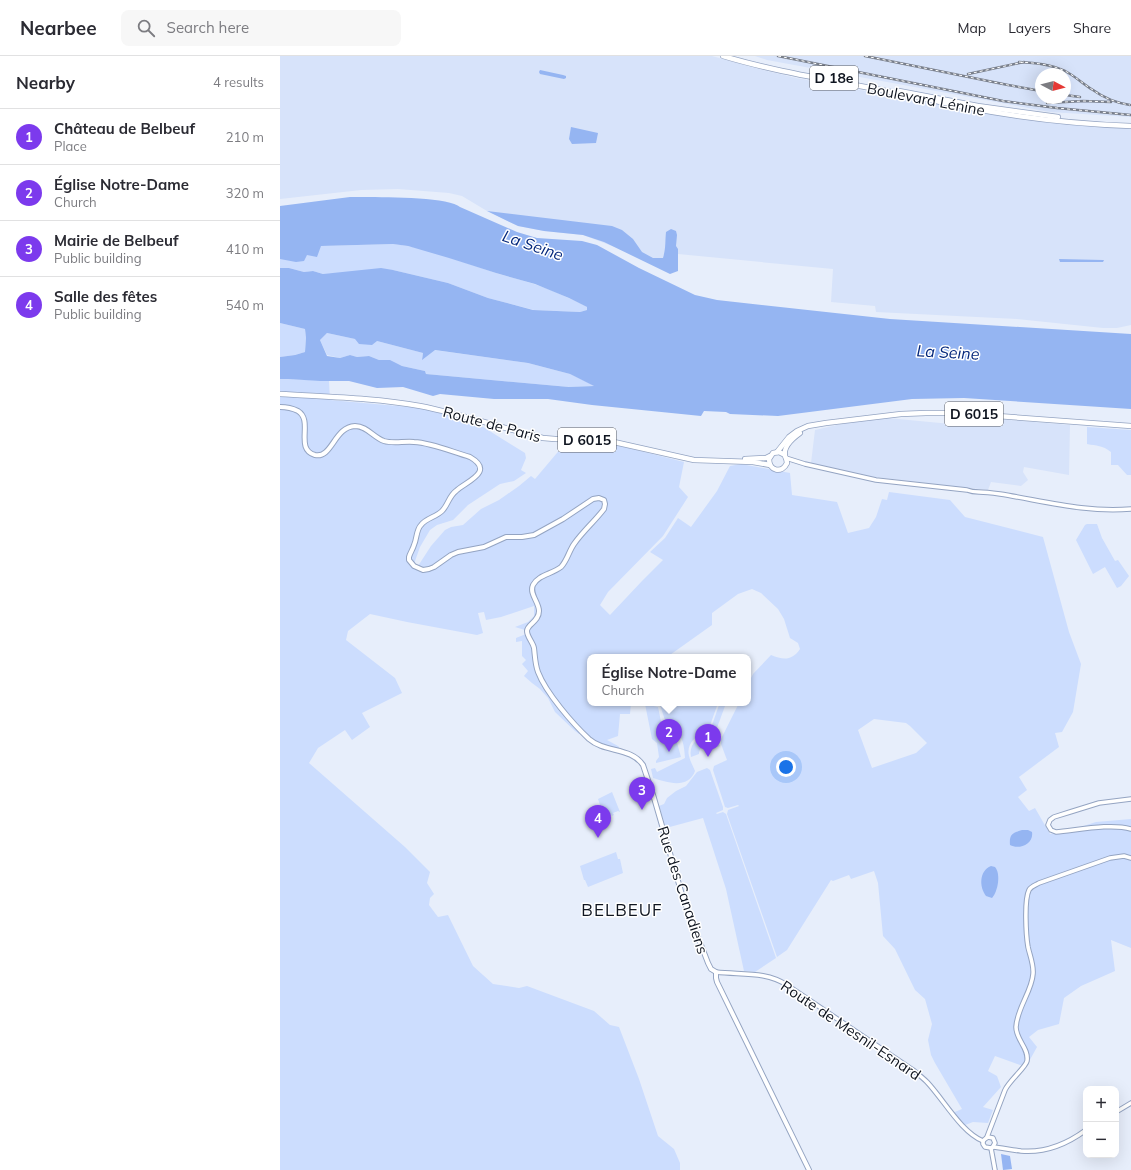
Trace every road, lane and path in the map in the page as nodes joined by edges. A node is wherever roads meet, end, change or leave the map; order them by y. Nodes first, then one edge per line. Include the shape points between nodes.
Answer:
1 (723, 56) edge
2 (732, 56) edge
3 (1131, 125) edge
4 (280, 394) edge
5 (280, 406) edge
6 (817, 424) junction
7 (1131, 426) edge
8 (777, 452) junction
9 (770, 456) junction
10 (786, 456) junction
11 (727, 461) junction
12 (805, 464) junction
13 (770, 465) junction
14 (785, 466) junction
15 (1131, 509) edge
16 (1131, 798) edge
17 (1131, 829) edge
18 (1131, 858) edge
19 (716, 972) junction
20 (1131, 1103) edge
21 (1119, 1110) edge
22 (1083, 1133) edge
23 (989, 1137) junction
24 (983, 1141) junction
25 (993, 1147) junction
26 (809, 1170) edge
27 (995, 1170) edge

1 - 3 main road, Boulevard Lénine / D 18e via 783,71 967,108 1052,120
2 - 3 main road, Boulevard Lénine / D 18e via 789,70 985,107
4 - 11 main road, Route de Paris / D 6015 via 373,400 417,406 543,438 605,440 694,460
5 - 19 main road, Rue des Canadiens via 292,408 302,415 305,421 306,447 317,456 327,452 345,429 357,426 384,441 420,443 475,460 480,470 476,478 459,487 443,510 419,528 409,557 414,566 423,570 434,567 458,552 484,547 506,537 534,534 593,499 604,500 604,509 574,544 564,563 540,578 533,586 532,592 539,615 527,632 534,648 535,662 542,681 569,718 595,743 634,756 643,765 683,898 709,966
6 - 7 main road, D 6015 via 889,415 942,412
6 - 8 main road, D 6015 via 797,431
6 - 10 main road, D 6015 via 797,435 787,447
8 - 9 main road
8 - 10 main road
9 - 11 main road, D 6015
9 - 13 main road
10 - 12 street
10 - 14 main road
11 - 13 main road, D 6015
12 - 14 street via 792,463
12 - 15 street via 879,480 998,494 1071,507
13 - 14 main road via 776,470
16 - 17 street via 1099,803 1054,817 1048,825 1054,831 1108,827
18 - 23 street via 1110,858 1031,887 1026,901 1026,933 1033,974 1018,1014 1016,1027 1026,1052 1027,1062 1005,1090
19 - 24 street, Route de Mesnil-Esnard via 760,974 787,985 913,1070 927,1082 968,1132
19 - 26 main road, Rue des Canadiens via 716,980
20 - 21 street
22 - 25 street via 1061,1144 1040,1150 1022,1151
23 - 24 street
23 - 25 street via 995,1140
24 - 25 street via 985,1147
25 - 27 street

